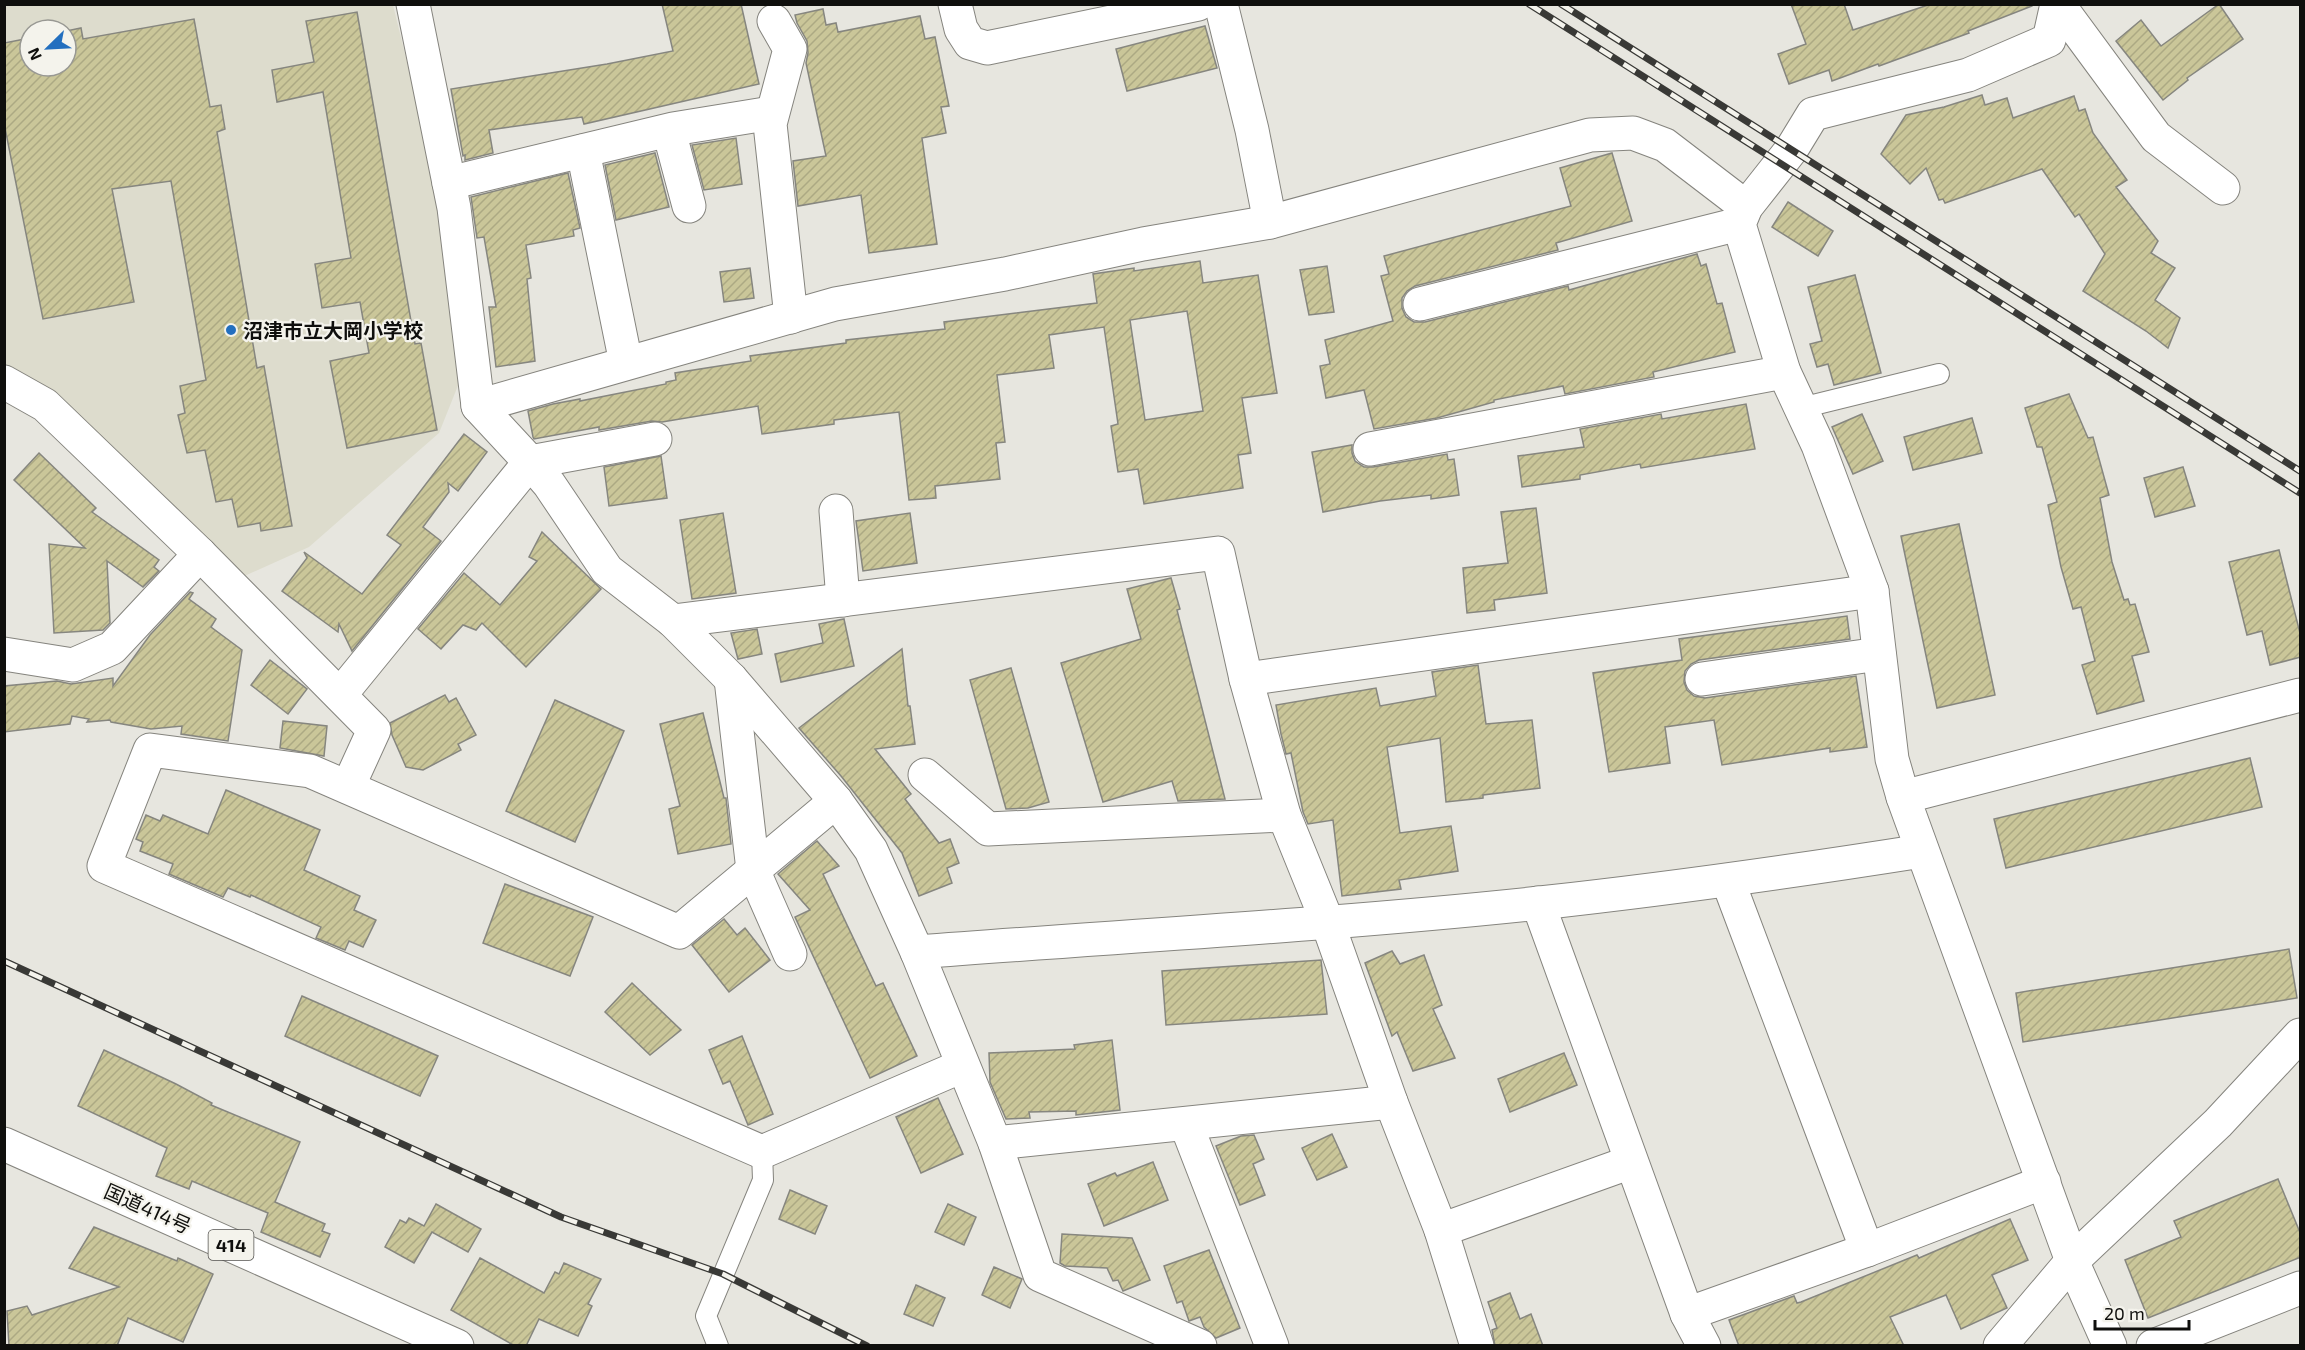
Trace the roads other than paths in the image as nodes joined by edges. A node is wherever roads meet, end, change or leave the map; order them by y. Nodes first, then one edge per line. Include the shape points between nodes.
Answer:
1 (413, 4) edge
2 (955, 4) edge
3 (1198, 4) edge
4 (1221, 4) edge
5 (2057, 4) edge
6 (774, 21) dead end
7 (772, 113) junction
8 (669, 130) junction
9 (583, 151) junction
10 (449, 183) junction
11 (2223, 188) dead end
12 (689, 206) dead end
13 (1743, 216) junction
14 (1270, 222) junction
15 (1420, 304) dead end
16 (791, 317) junction
17 (626, 363) junction
18 (1784, 372) junction
19 (1940, 374) dead end
20 (4, 382) edge
21 (478, 406) junction
22 (1801, 408) junction
23 (655, 439) dead end
24 (1370, 449) dead end
25 (530, 462) junction
26 (836, 511) dead end
27 (200, 554) junction
28 (1872, 591) junction
29 (843, 600) junction
30 (673, 621) junction
31 (4, 654) edge
32 (1879, 654) junction
33 (731, 679) junction
34 (1246, 679) junction
35 (1702, 679) dead end
36 (340, 695) junction
37 (2301, 695) edge
38 (925, 775) dead end
39 (348, 787) junction
40 (1903, 797) junction
41 (836, 801) junction
42 (1284, 815) junction
43 (1922, 851) junction
44 (753, 870) junction
45 (1728, 880) junction
46 (1538, 903) junction
47 (1327, 921) junction
48 (917, 952) junction
49 (790, 954) dead end
50 (2301, 1035) edge
51 (962, 1066) junction
52 (1391, 1102) junction
53 (1186, 1124) junction
54 (995, 1143) junction
55 (4, 1144) edge
56 (762, 1152) junction
57 (1630, 1162) junction
58 (2044, 1182) junction
59 (1441, 1230) junction
60 (1867, 1250) junction
61 (2072, 1261) junction
62 (2301, 1288) edge
63 (1687, 1314) junction
64 (457, 1346) edge
65 (717, 1346) edge
66 (1200, 1346) edge
67 (1272, 1346) edge
68 (1477, 1346) edge
69 (1704, 1346) edge
70 (2000, 1346) edge
71 (2110, 1346) edge
72 (2153, 1346) edge

1 - 10 main road
2 - 3 main road via 961,29 970,43 987,48
4 - 14 main road
5 - 11 main road via 2156,137
5 - 13 main road via 2049,40 1968,75 1813,114
6 - 7 main road via 790,49
7 - 8 main road
7 - 16 main road via 770,124
8 - 9 main road
8 - 12 main road
9 - 10 main road
9 - 17 main road
10 - 21 main road
13 - 14 main road via 1665,145 1633,133 1590,135
13 - 15 main road
13 - 18 main road
14 - 16 main road via 835,304
16 - 17 main road
17 - 21 main road
18 - 22 main road
18 - 24 main road
19 - 22 lane
20 - 27 main road via 45,405
21 - 25 main road
22 - 28 main road
23 - 25 main road
25 - 30 main road via 608,570
25 - 36 main road
26 - 29 main road
27 - 31 main road via 112,648 73,665
27 - 36 main road
28 - 32 main road
28 - 34 main road
29 - 30 main road
29 - 34 main road via 1218,553
30 - 33 main road
32 - 35 main road
32 - 40 main road via 1892,759
33 - 41 main road
33 - 44 main road
34 - 42 main road
36 - 39 main road via 374,730
37 - 40 main road
38 - 42 main road via 988,829
39 - 44 main road via 679,932
39 - 56 main road via 310,771 150,750 105,866
40 - 43 main road
41 - 44 main road
41 - 48 main road via 871,850
42 - 47 main road
43 - 45 main road
43 - 58 main road
44 - 49 main road
45 - 46 main road
45 - 60 main road
46 - 47 main road
46 - 57 main road
47 - 48 main road
47 - 52 main road
48 - 51 main road
50 - 61 main road via 2218,1123
51 - 54 main road
51 - 56 main road
52 - 53 main road
52 - 59 main road
53 - 54 main road
53 - 67 main road
54 - 66 main road via 1040,1275
55 - 64 main road, 国道414号 / 414
56 - 65 lane via 763,1180 706,1316
57 - 59 main road
57 - 63 main road
58 - 60 main road
58 - 61 main road
59 - 68 main road
60 - 63 main road
61 - 70 main road
61 - 71 main road
62 - 72 main road
63 - 69 main road

